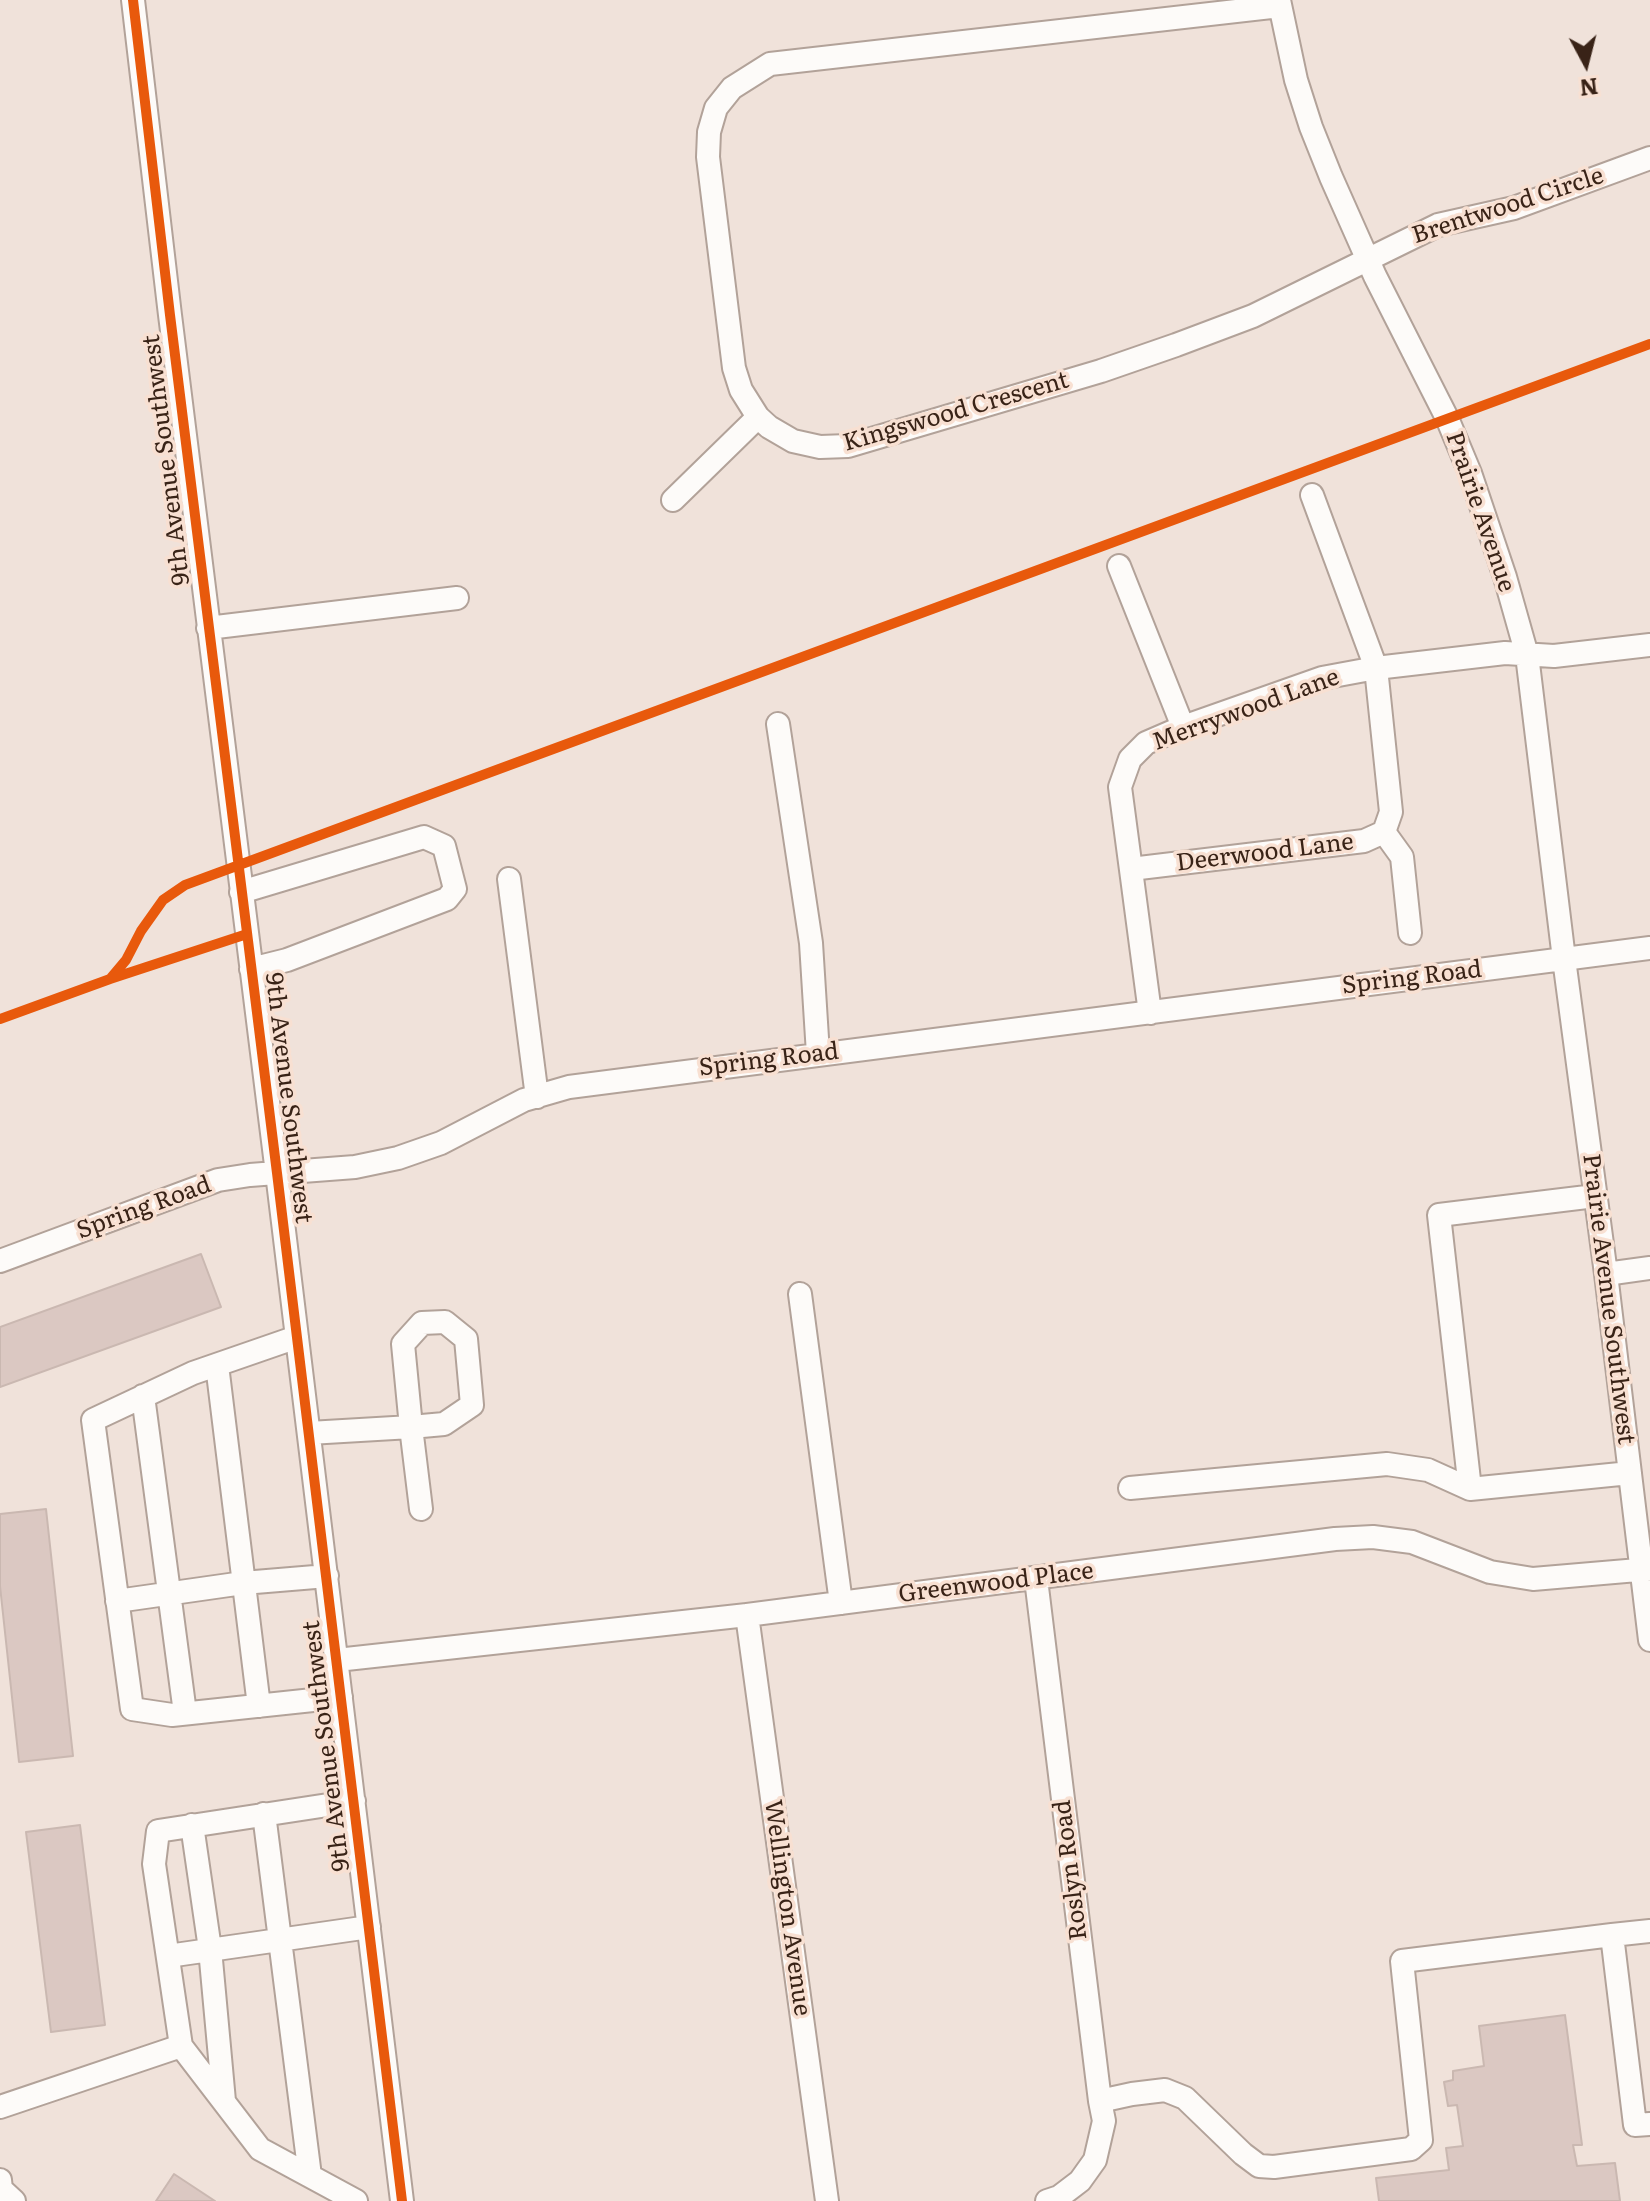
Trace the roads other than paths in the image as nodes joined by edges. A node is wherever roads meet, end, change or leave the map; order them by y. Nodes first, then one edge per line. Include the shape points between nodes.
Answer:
1 (133, 0) edge
2 (1279, 3) edge
3 (1650, 158) edge
4 (1367, 258) junction
5 (758, 417) junction
6 (1312, 495) dead end
7 (673, 500) dead end
8 (1119, 566) dead end
9 (457, 598) dead end
10 (208, 628) junction
11 (1650, 645) edge
12 (1527, 655) junction
13 (1376, 668) junction
14 (778, 724) dead end
15 (1183, 727) junction
16 (1384, 832) junction
17 (1131, 869) junction
18 (509, 879) dead end
19 (241, 892) junction
20 (1410, 933) dead end
21 (1650, 948) edge
22 (1564, 959) junction
23 (251, 969) junction
24 (1150, 1013) junction
25 (818, 1054) junction
26 (537, 1097) junction
27 (277, 1173) junction
28 (1595, 1196) junction
29 (0, 1261) edge
30 (1650, 1268) edge
31 (1606, 1274) junction
32 (800, 1294) dead end
33 (297, 1337) junction
34 (217, 1365) junction
35 (143, 1396) junction
36 (411, 1427) junction
37 (309, 1433) junction
38 (1630, 1473) junction
39 (1130, 1488) dead end
40 (1470, 1489) junction
41 (421, 1509) dead end
42 (1646, 1569) edge
43 (327, 1576) junction
44 (1036, 1579) junction
45 (243, 1583) junction
46 (169, 1593) junction
47 (117, 1601) junction
48 (841, 1603) junction
49 (747, 1615) junction
50 (1650, 1640) edge
51 (337, 1660) junction
52 (341, 1697) junction
53 (259, 1706) junction
54 (185, 1713) junction
55 (354, 1801) junction
56 (264, 1814) junction
57 (192, 1825) junction
58 (369, 1927) junction
59 (1650, 1931) edge
60 (1612, 1935) junction
61 (280, 1939) junction
62 (210, 1949) junction
63 (168, 1956) junction
64 (181, 2046) junction
65 (1100, 2101) junction
66 (224, 2102) junction
67 (0, 2107) edge
68 (1650, 2124) edge
69 (310, 2176) junction
70 (356, 2201) edge
71 (402, 2201) edge
72 (827, 2201) edge
73 (1047, 2201) edge

1 - 10 street, 9th Avenue Southwest
2 - 4 street, Prairie Avenue via 1311,127
2 - 5 street, Kingswood Crescent via 770,64 732,88 716,108 708,157 734,368
3 - 4 street, Brentwood Circle via 1514,208 1438,225
4 - 5 street, Kingswood Crescent via 1253,316 1176,345 848,446 793,441
4 - 12 street, Prairie Avenue via 1447,418 1479,496
5 - 7 street
6 - 13 street, Deerwood Lane
8 - 15 street
9 - 10 street
10 - 19 street, 9th Avenue Southwest
11 - 12 street, Merrywood Lane
12 - 13 street, Merrywood Lane
12 - 22 street, Prairie Avenue
13 - 15 street, Merrywood Lane via 1322,678
13 - 16 street, Deerwood Lane via 1391,812
14 - 25 street via 811,943
15 - 17 street, Merrywood Lane via 1146,743 1130,759 1120,787
16 - 17 street, Deerwood Lane via 1364,841
16 - 20 street via 1402,857
17 - 24 street, Merrywood Lane
18 - 26 street
19 - 23 street, 9th Avenue Southwest
19 - 23 street via 424,837 444,846 455,889 447,899
21 - 22 street, Spring Road
22 - 24 street, Spring Road
22 - 28 street, Prairie Avenue Southwest
23 - 27 street, 9th Avenue Southwest
24 - 25 street, Spring Road
25 - 26 street, Spring Road via 614,1080
26 - 27 street, Spring Road via 398,1158
27 - 29 street, Spring Road via 218,1180
27 - 33 street, 9th Avenue Southwest
28 - 31 street, Prairie Avenue Southwest
28 - 40 street via 1439,1215
30 - 31 street
31 - 38 street, Prairie Avenue Southwest
32 - 48 street
33 - 34 street
33 - 37 street, 9th Avenue Southwest
34 - 35 street
34 - 45 street
35 - 46 street
35 - 47 street via 93,1420
36 - 36 street via 444,1424 472,1405 466,1339 445,1322 422,1323 403,1344
36 - 37 street
36 - 41 street
37 - 43 street, 9th Avenue Southwest
38 - 40 street
38 - 42 street, Prairie Avenue Southwest
39 - 40 street via 1387,1464 1428,1470
42 - 44 street, Greenwood Place via 1533,1579 1490,1572 1412,1542 1373,1537
42 - 50 street, Prairie Avenue Southwest
43 - 45 street
43 - 51 street, 9th Avenue Southwest
44 - 48 street, Greenwood Place
44 - 65 street, Roslyn Road
45 - 46 street
45 - 53 street
46 - 47 street
46 - 54 street
47 - 54 street via 132,1709
48 - 49 street, Greenwood Place
49 - 51 street, Greenwood Place
49 - 72 street, Wellington Avenue
51 - 52 street, 9th Avenue Southwest
52 - 53 street
52 - 55 street, 9th Avenue Southwest
53 - 54 street
55 - 56 street
55 - 58 street, 9th Avenue Southwest
56 - 57 street
56 - 61 street
57 - 62 street
57 - 63 street via 158,1831 154,1864
58 - 61 street
58 - 71 street, 9th Avenue Southwest
59 - 60 street
60 - 65 street via 1402,1961 1421,2140 1411,2149 1259,2166 1185,2098 1165,2090
60 - 68 street via 1635,2125
61 - 62 street
61 - 69 street
62 - 63 street
62 - 66 street
63 - 64 street
64 - 66 street
64 - 67 street
65 - 73 street, Roslyn Road via 1104,2121 1095,2160 1080,2181
66 - 69 street via 260,2149
69 - 70 street

